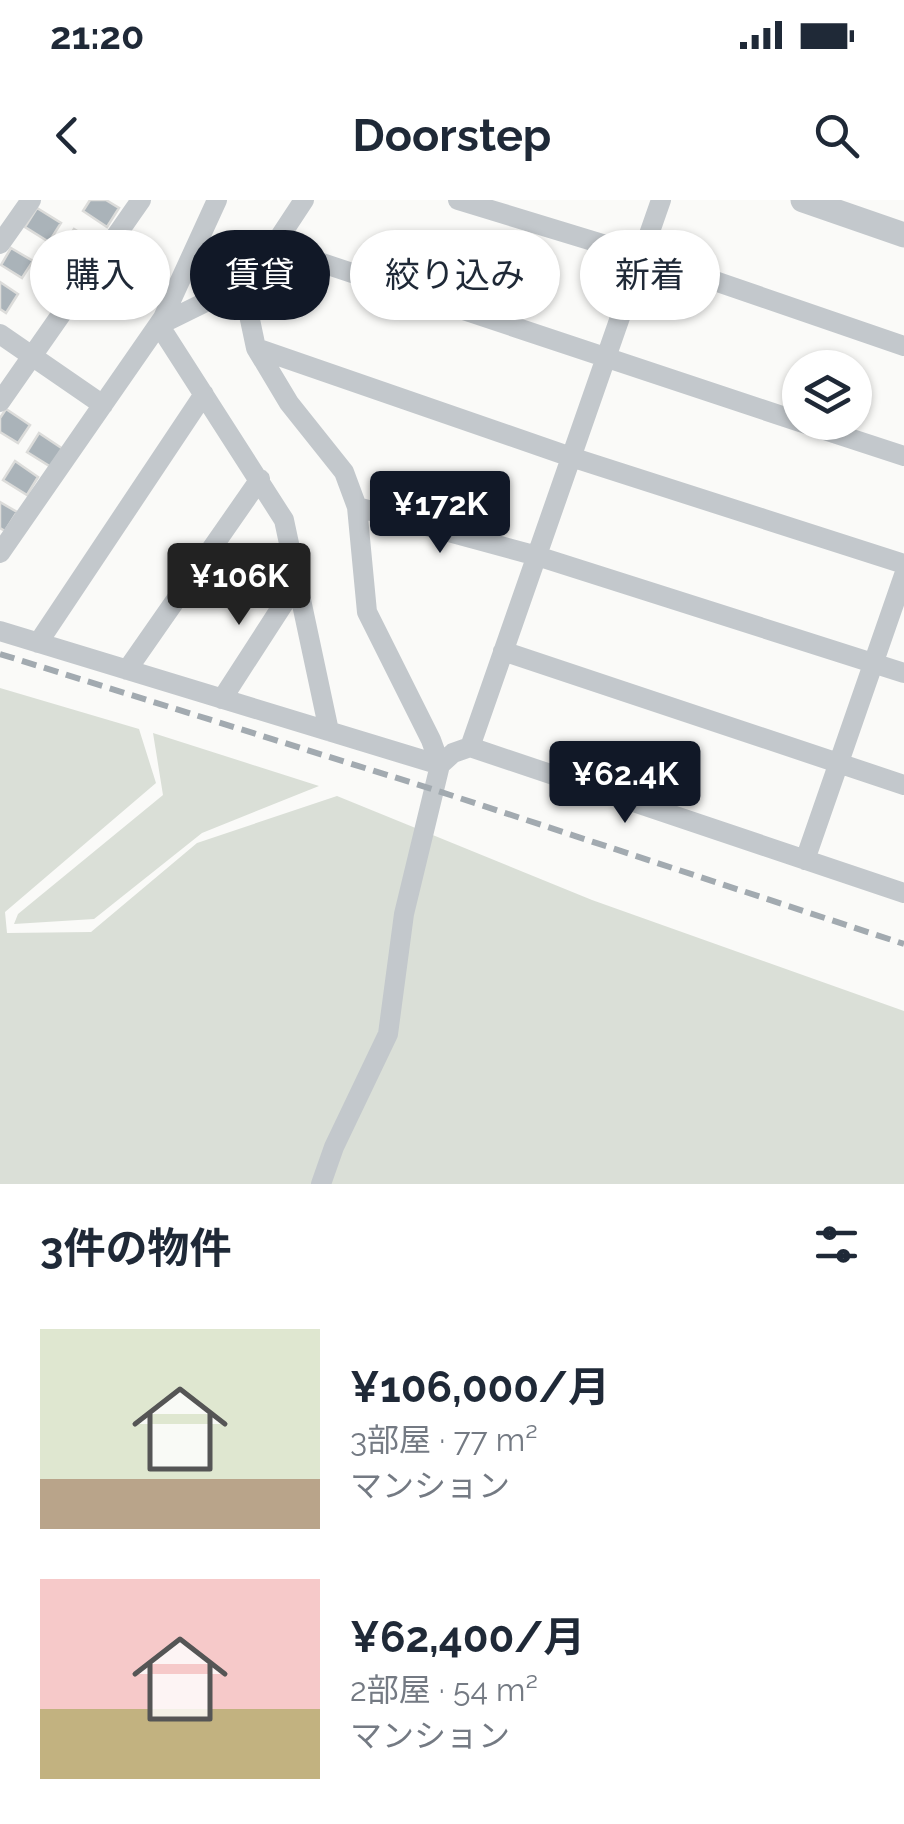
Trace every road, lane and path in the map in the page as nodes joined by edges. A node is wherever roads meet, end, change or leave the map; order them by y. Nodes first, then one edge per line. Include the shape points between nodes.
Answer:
1 (31, 200) edge
2 (140, 200) edge
3 (216, 200) edge
4 (304, 200) edge
5 (458, 200) edge
6 (662, 200) edge
7 (803, 200) edge
8 (285, 230) edge
9 (651, 230) edge
10 (904, 235) edge
11 (580, 237) edge
12 (0, 244) edge
13 (330, 266) edge
14 (720, 283) edge
15 (190, 310) edge
16 (250, 320) edge
17 (620, 320) edge
18 (159, 325) junction
19 (0, 334) edge
20 (904, 346) edge
21 (256, 348) junction
22 (32, 356) junction
23 (606, 359) junction
24 (204, 394) junction
25 (0, 402) edge
26 (103, 405) junction
27 (782, 416) edge
28 (855, 440) edge
29 (904, 456) edge
30 (572, 457) junction
31 (260, 478) junction
32 (356, 507) junction
33 (0, 553) edge
34 (537, 556) junction
35 (904, 564) edge
36 (904, 575) edge
37 (298, 583) junction
38 (0, 631) edge
39 (38, 643) junction
40 (503, 652) junction
41 (874, 663) junction
42 (126, 670) junction
43 (904, 673) edge
44 (222, 700) junction
45 (329, 732) junction
46 (470, 747) junction
47 (839, 763) junction
48 (440, 765) junction
49 (904, 785) edge
50 (805, 860) junction
51 (904, 893) edge
52 (321, 1184) edge

1 - 12 street
2 - 22 street
3 - 18 street
4 - 8 street
5 - 11 street
6 - 9 street
7 - 10 street
13 - 23 street
14 - 20 street
15 - 18 street
16 - 21 street
17 - 23 street
18 - 24 street
18 - 26 street
19 - 22 street
21 - 30 street
21 - 32 street via 344,472
22 - 25 street
22 - 26 street
23 - 27 street
23 - 30 street
24 - 31 street
24 - 39 street
26 - 33 street
28 - 29 street
30 - 34 street
30 - 35 street
31 - 37 street via 284,520
31 - 42 street
32 - 34 street
32 - 48 street via 367,612
34 - 40 street
34 - 41 street
36 - 41 street
37 - 44 street
37 - 45 street
38 - 39 street
39 - 42 street
40 - 46 street
40 - 47 street
41 - 43 street
41 - 47 street
42 - 44 street
44 - 45 street
45 - 48 street
46 - 48 street
46 - 50 street
47 - 49 street
47 - 50 street
48 - 52 street via 404,914 388,1034
50 - 51 street

